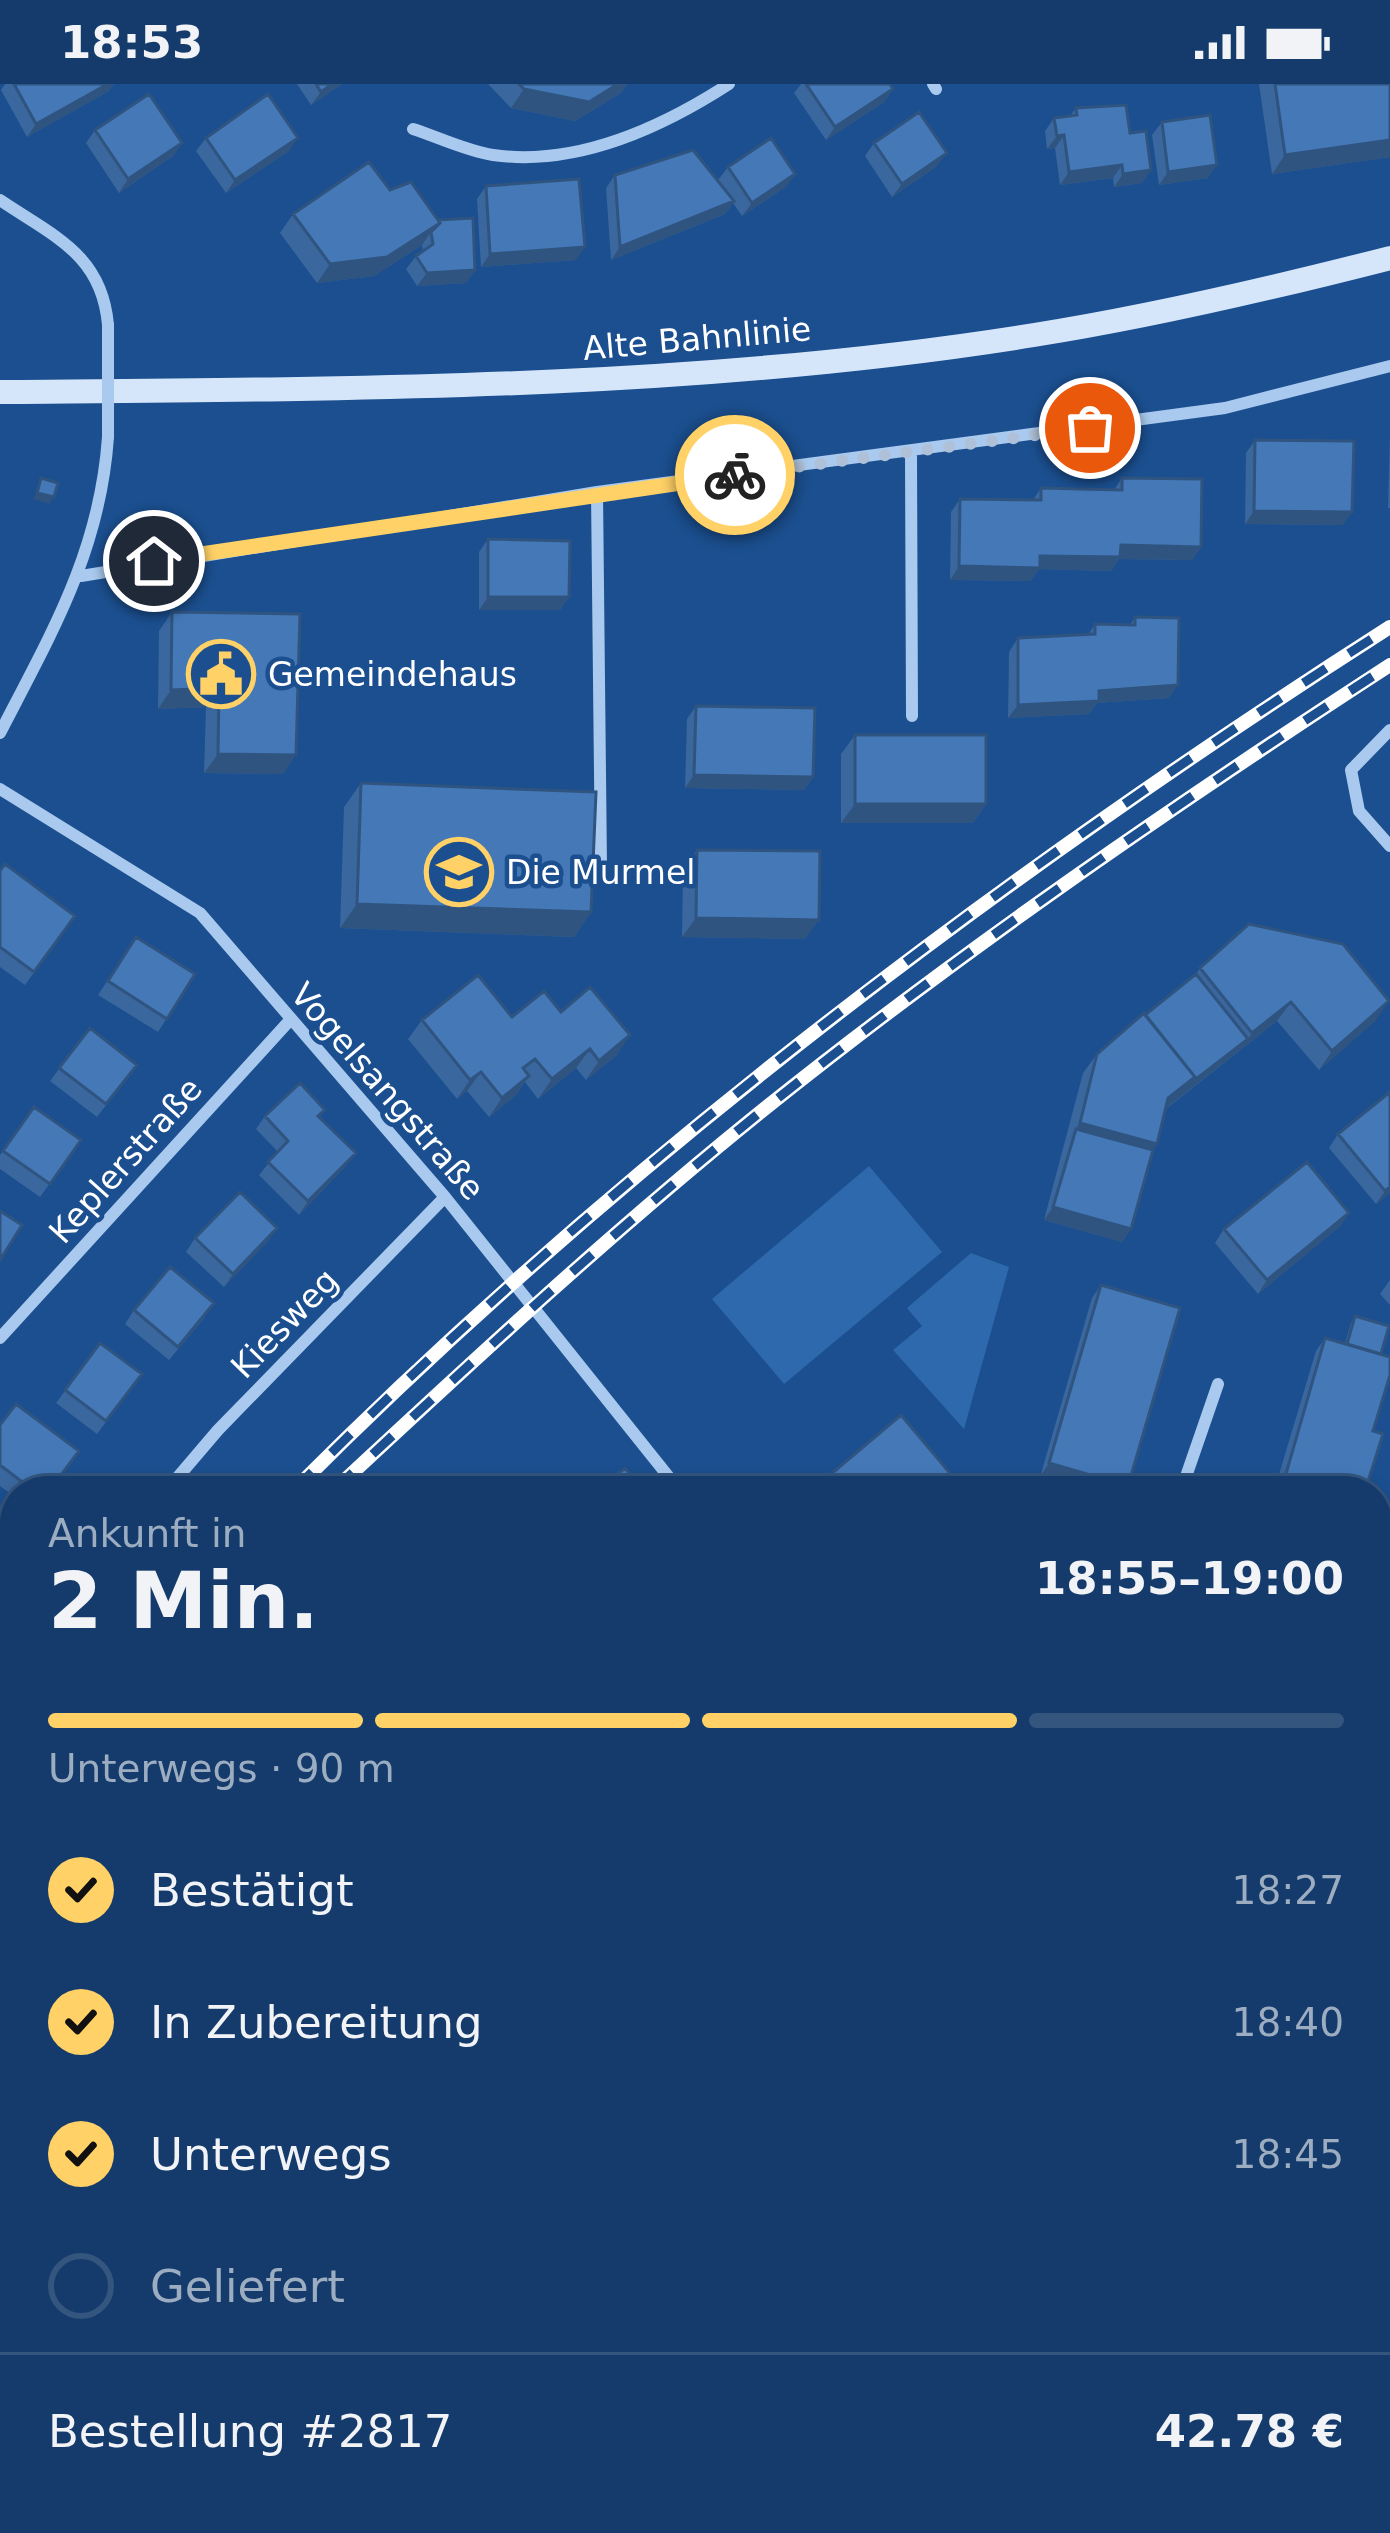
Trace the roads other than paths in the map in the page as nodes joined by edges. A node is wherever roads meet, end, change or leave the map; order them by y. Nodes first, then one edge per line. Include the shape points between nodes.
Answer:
1 (729, 84) edge
2 (413, 129) dead end
3 (0, 200) edge
4 (1390, 258) edge
5 (1390, 366) edge
6 (0, 392) edge
7 (911, 454) junction
8 (597, 492) junction
9 (81, 576) junction
10 (912, 716) dead end
11 (1390, 730) edge
12 (0, 733) edge
13 (0, 789) edge
14 (1390, 846) edge
15 (601, 867) dead end
16 (291, 1019) junction
17 (445, 1197) junction
18 (2, 1332) edge
19 (1218, 1384) dead end
20 (180, 1476) edge
21 (668, 1476) edge
22 (1186, 1476) edge

1 - 2 street via 683,114 581,154 493,155
3 - 9 street, bridge via 86,260 102,288 108,437
4 - 6 street, Alte Bahnlinie via 1035,335 787,365 517,385
5 - 7 street via 1225,409
7 - 8 street
7 - 10 street
8 - 9 street
8 - 15 street
9 - 12 street
11 - 14 street via 1351,770 1359,811
13 - 16 street, Vogelsangstraße via 200,913
16 - 17 street, Vogelsangstraße
16 - 18 street, Keplerstraße
17 - 20 street, Kiesweg
17 - 21 street, Vogelsangstraße
19 - 22 street

